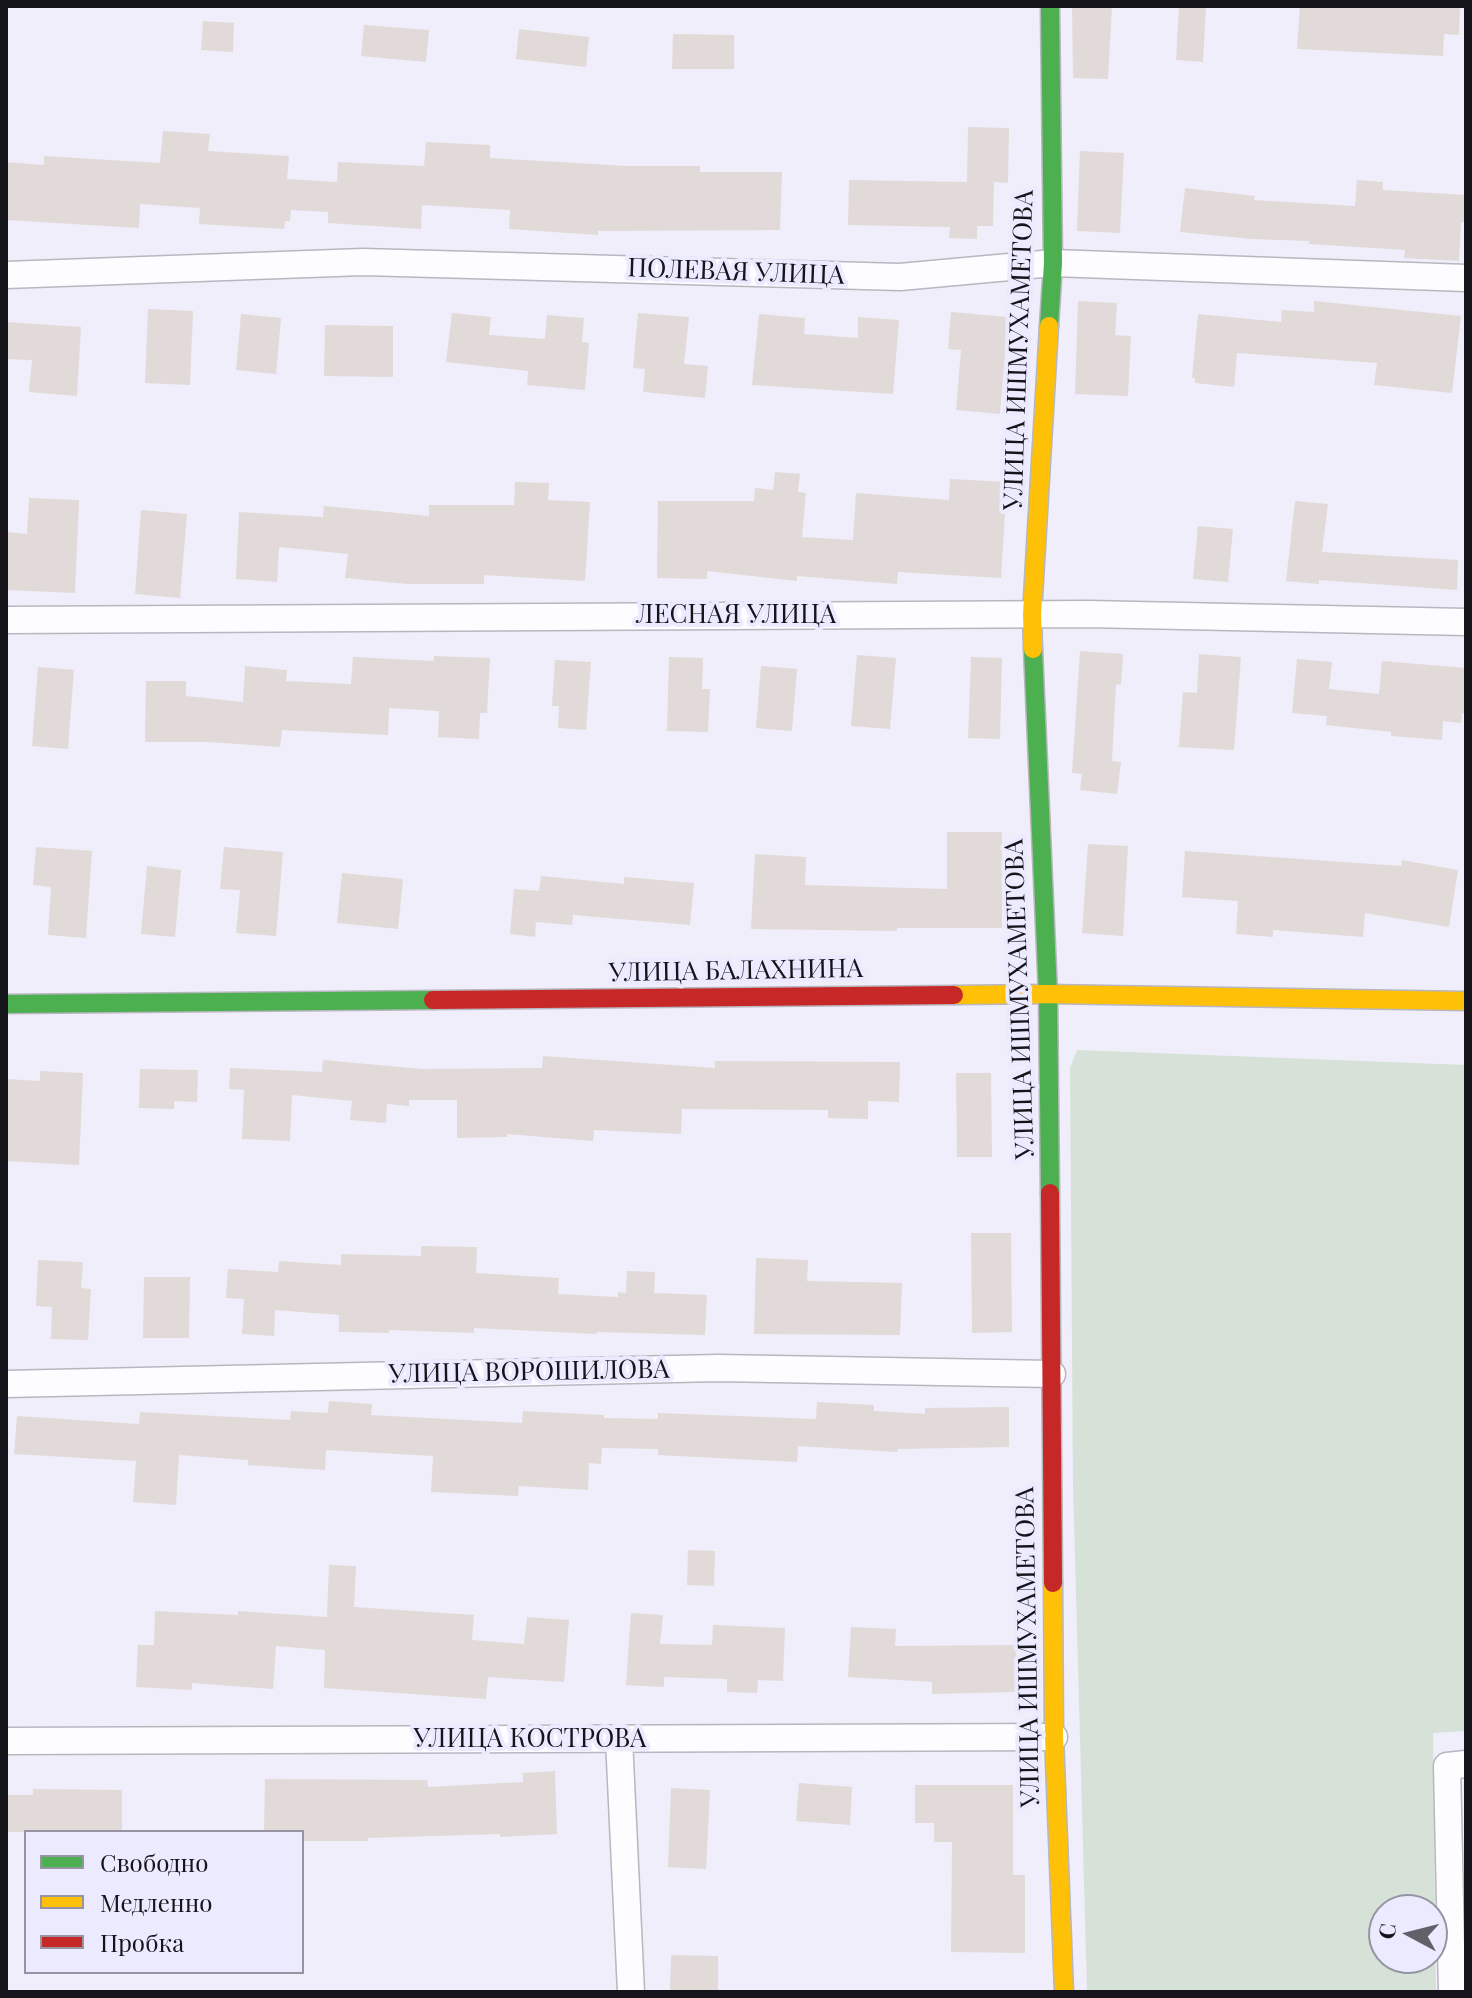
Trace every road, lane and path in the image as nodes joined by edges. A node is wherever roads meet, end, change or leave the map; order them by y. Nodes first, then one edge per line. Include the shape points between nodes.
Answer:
1 (1050, 6) edge
2 (1053, 263) junction
3 (6, 275) edge
4 (1466, 278) edge
5 (1032, 614) junction
6 (6, 620) edge
7 (1466, 622) edge
8 (1048, 994) junction
9 (1466, 1001) edge
10 (6, 1004) edge
11 (1052, 1374) junction
12 (6, 1384) edge
13 (1054, 1737) junction
14 (619, 1739) junction
15 (6, 1741) edge
16 (1457, 1765) edge
17 (631, 1992) edge
18 (1064, 1992) edge
19 (1452, 1992) edge

1 - 2 street, УЛИЦА ИШМУХАМЕТОВА
2 - 3 street, ПОЛЕВАЯ УЛИЦА via 900,277 363,262
2 - 4 street, ПОЛЕВАЯ УЛИЦА
2 - 5 street, УЛИЦА ИШМУХАМЕТОВА
5 - 6 street, ЛЕСНАЯ УЛИЦА
5 - 7 street, ЛЕСНАЯ УЛИЦА
5 - 8 street, УЛИЦА ИШМУХАМЕТОВА
8 - 9 street, УЛИЦА БАЛАХНИНА
8 - 10 street, УЛИЦА БАЛАХНИНА
8 - 11 street, УЛИЦА ИШМУХАМЕТОВА
11 - 12 street, УЛИЦА ВОРОШИЛОВА via 718,1368
11 - 13 street, УЛИЦА ИШМУХАМЕТОВА
13 - 14 street, УЛИЦА КОСТРОВА
13 - 18 street, УЛИЦА ИШМУХАМЕТОВА
14 - 15 street, УЛИЦА КОСТРОВА
14 - 17 street
16 - 19 street

